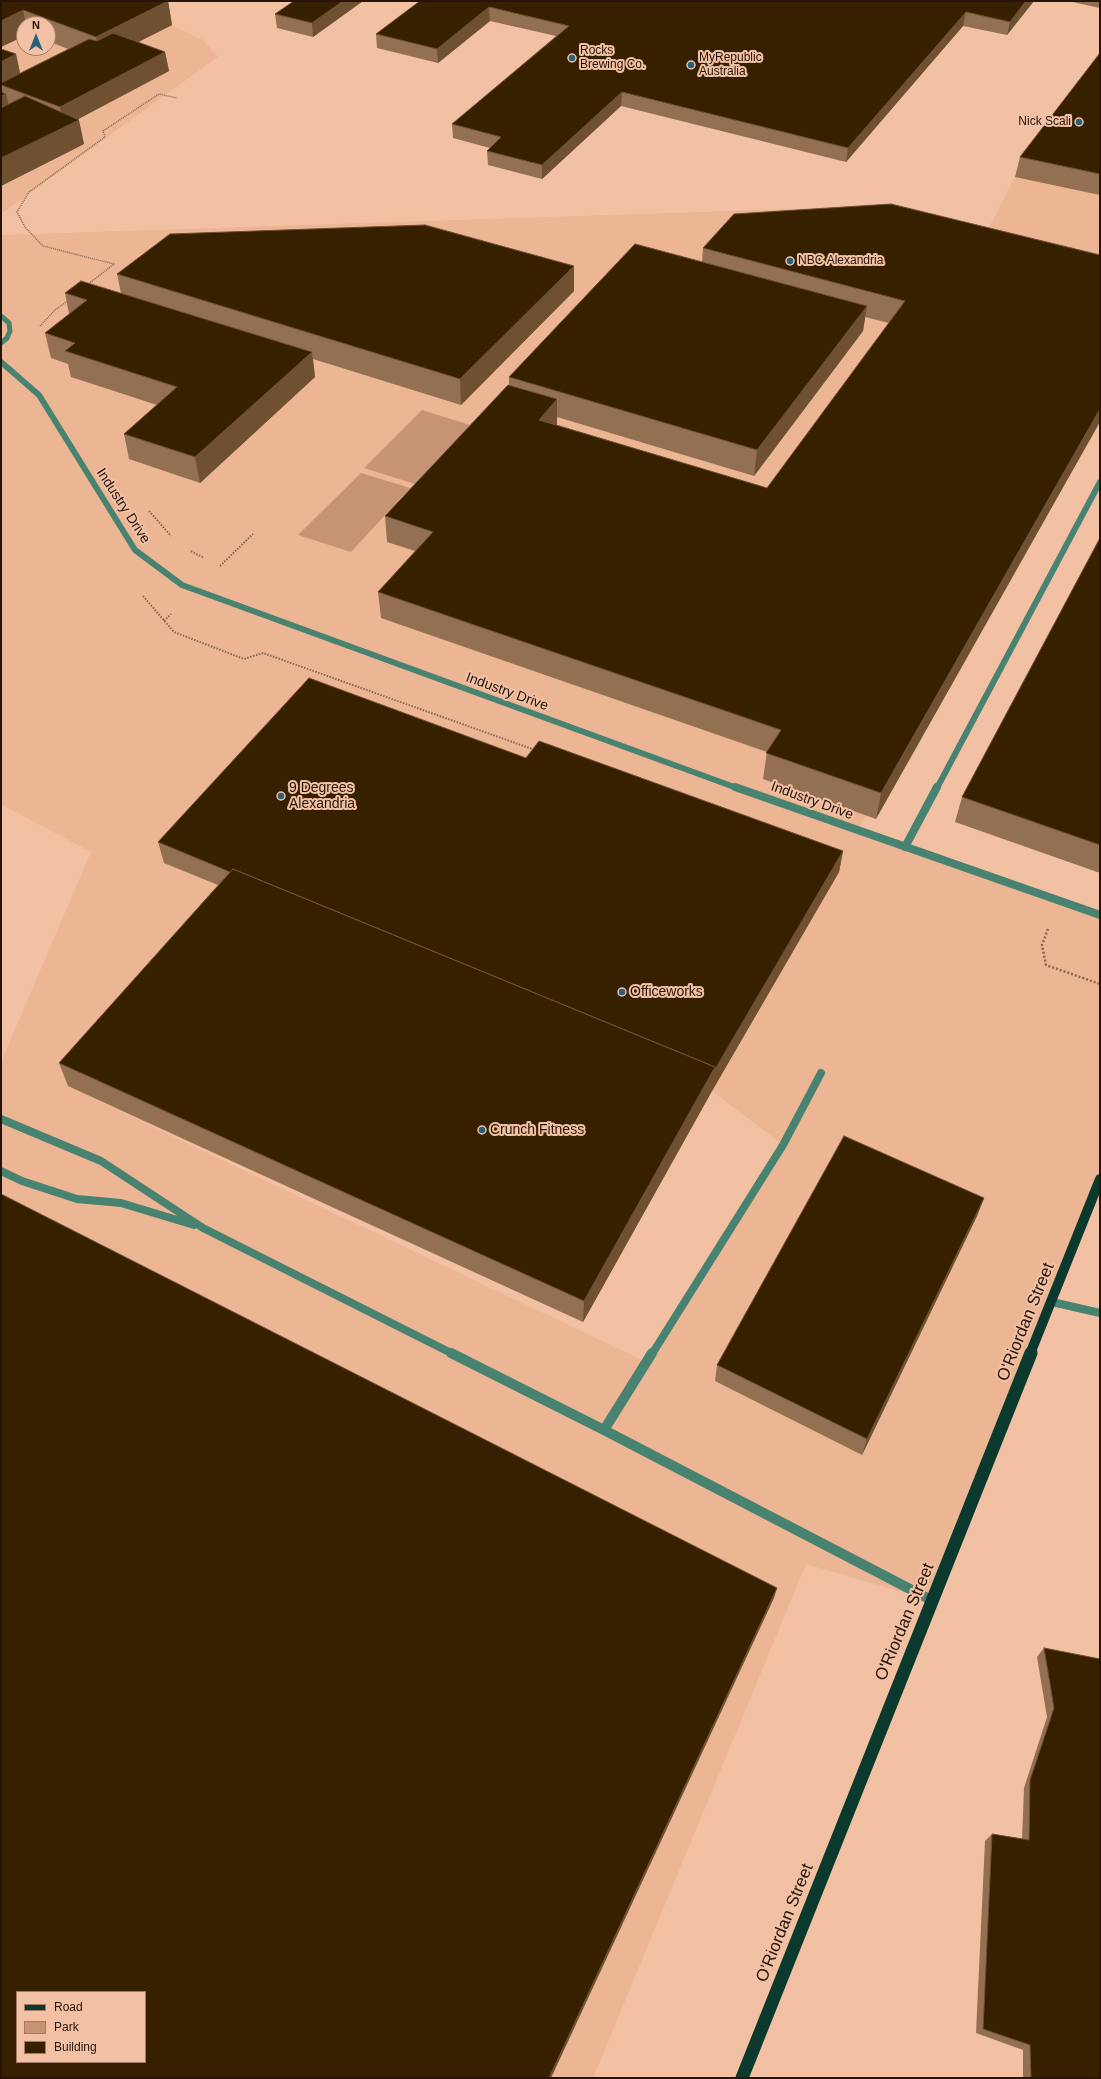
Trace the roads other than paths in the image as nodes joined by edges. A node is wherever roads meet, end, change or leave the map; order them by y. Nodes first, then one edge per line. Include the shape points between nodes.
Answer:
1 (1, 316) edge
2 (1, 343) edge
3 (1, 362) edge
4 (1100, 482) edge
5 (905, 847) junction
6 (1100, 916) edge
7 (822, 1073) dead end
8 (1, 1119) edge
9 (1, 1171) edge
10 (1100, 1179) edge
11 (203, 1228) junction
12 (1052, 1302) junction
13 (1100, 1313) edge
14 (604, 1430) junction
15 (933, 1601) junction
16 (742, 2078) edge

1 - 2 lane via 9,323 10,331
3 - 5 lane, Industry Drive via 39,395 135,550 182,585 366,654
4 - 5 lane
5 - 6 lane, Industry Drive
7 - 14 lane via 783,1145
8 - 11 lane via 101,1161
9 - 11 lane via 77,1200 121,1203
10 - 12 main road, O'Riordan Street
11 - 14 lane
12 - 13 lane
12 - 15 main road, O'Riordan Street
14 - 15 lane
15 - 16 main road, O'Riordan Street via 891,1699

